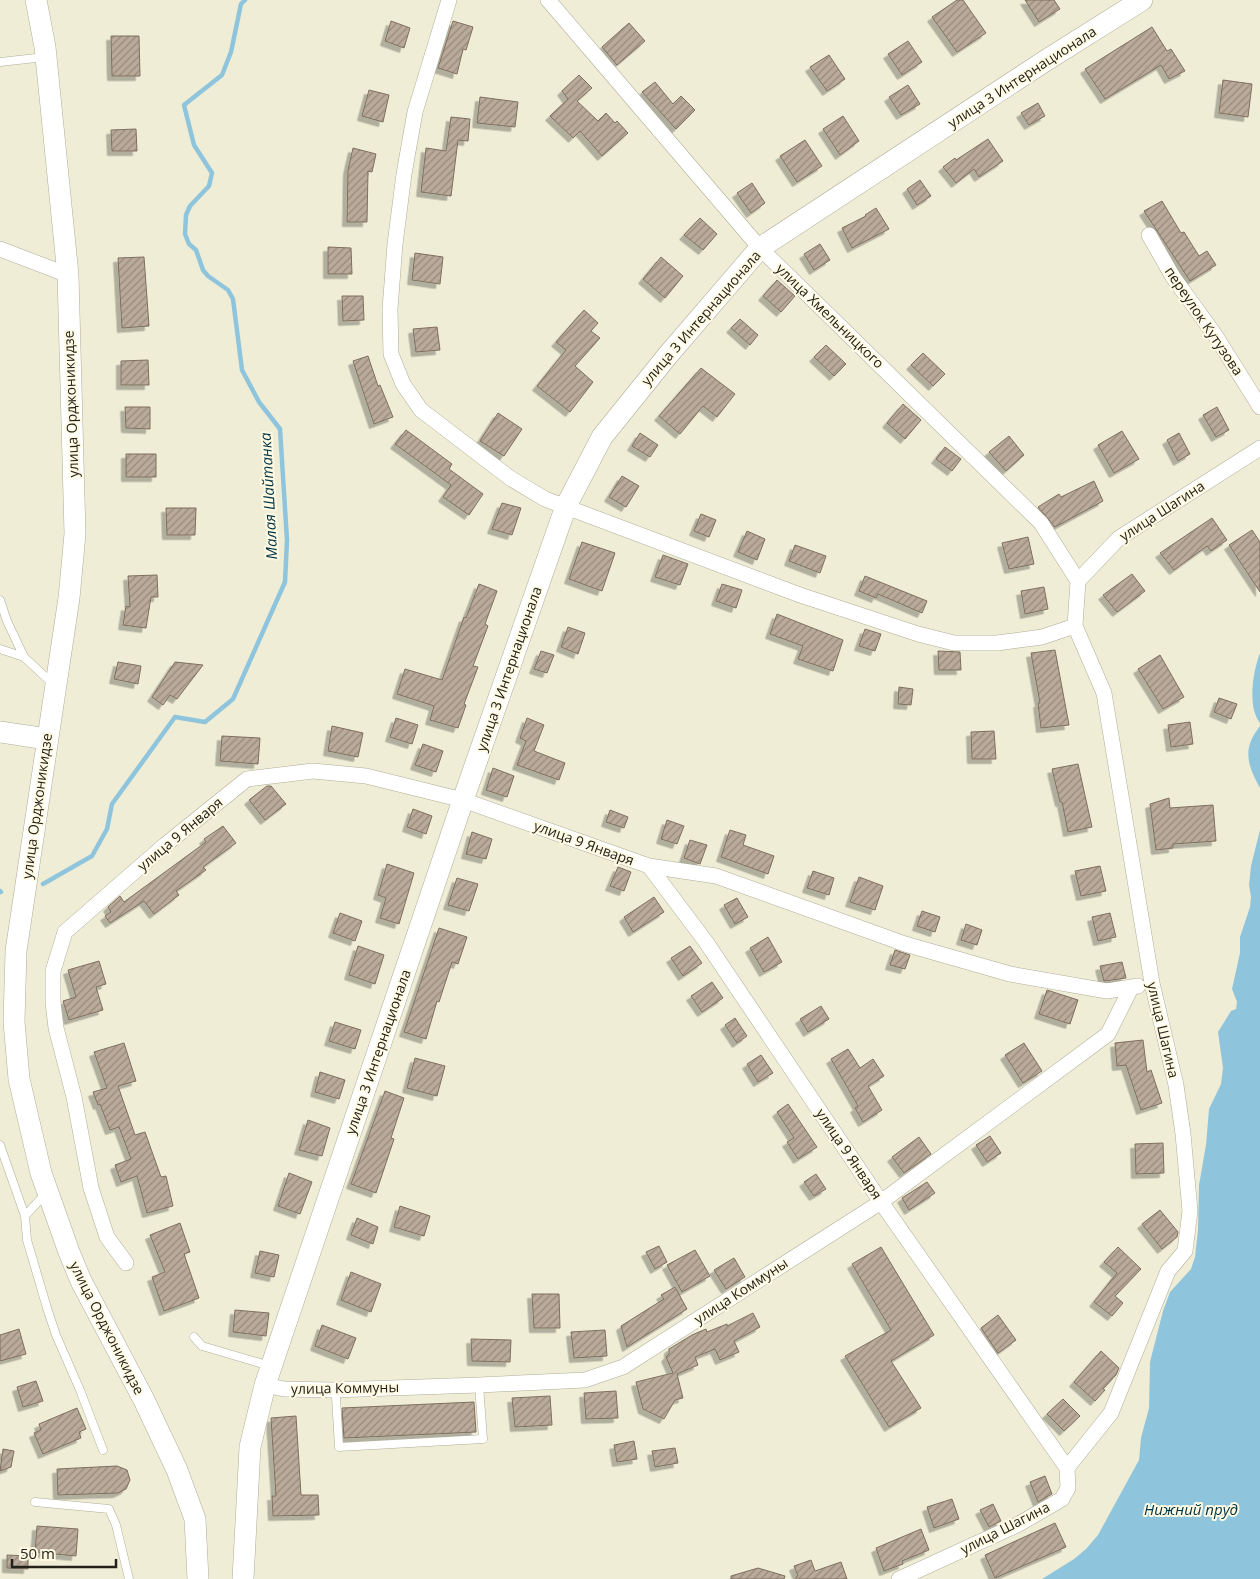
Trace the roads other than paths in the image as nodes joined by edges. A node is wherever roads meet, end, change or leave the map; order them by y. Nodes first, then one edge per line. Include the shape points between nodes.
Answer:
1 (36, 0) edge
2 (450, 0) edge
3 (548, 0) edge
4 (1142, 0) edge
5 (46, 57) junction
6 (0, 62) edge
7 (1149, 235) dead end
8 (760, 248) junction
9 (0, 249) edge
10 (68, 275) junction
11 (1260, 407) edge
12 (1260, 448) edge
13 (566, 506) junction
14 (1078, 581) junction
15 (0, 600) edge
16 (1075, 626) junction
17 (0, 649) edge
18 (24, 657) junction
19 (56, 687) junction
20 (0, 732) edge
21 (47, 739) junction
22 (463, 800) junction
23 (649, 866) junction
24 (1152, 983) junction
25 (1131, 988) junction
26 (0, 1146) edge
27 (48, 1191) junction
28 (881, 1202) junction
29 (25, 1216) junction
30 (126, 1264) dead end
31 (194, 1337) dead end
32 (268, 1376) junction
33 (479, 1385) junction
34 (333, 1390) junction
35 (103, 1450) dead end
36 (1067, 1468) junction
37 (35, 1502) dead end
38 (129, 1579) edge
39 (198, 1579) edge
40 (243, 1579) edge
41 (900, 1579) edge

1 - 5 street, улица Орджоникидзе
2 - 13 street via 415,112 404,174 394,244 391,354 403,384 421,410 510,478 544,499
3 - 8 street, улица Хмельницкого
4 - 8 street, улица 3 Интернационала
5 - 6 lane
5 - 10 street, улица Орджоникидзе
7 - 11 street, переулок Кутузова via 1173,277 1215,335
8 - 13 street, улица 3 Интернационала via 602,437
8 - 14 street, улица Хмельницкого via 1041,523
9 - 10 street
10 - 19 street, улица Орджоникидзе via 75,534
12 - 14 street, улица Шагина via 1119,538
13 - 16 street via 800,594 954,643 997,643 1042,637
13 - 22 street, улица 3 Интернационала
14 - 16 street, улица Шагина
15 - 18 lane
16 - 24 street, улица Шагина via 1104,693
17 - 18 lane
18 - 19 lane
19 - 21 street, улица Орджоникидзе
20 - 21 street
21 - 27 street, улица Орджоникидзе via 16,951 14,1022 19,1079
22 - 23 street, улица 9 Января
22 - 30 street, улица 9 Января via 366,776 313,771 246,779 65,932 53,971 56,1028 74,1097 90,1188 107,1236
22 - 32 street, улица 3 Интернационала
23 - 25 street via 716,876 905,944 1010,974 1107,990
23 - 28 street, улица 9 Января via 706,942
24 - 25 street
24 - 36 street, улица Шагина via 1176,1085 1183,1134 1190,1210 1185,1251 1168,1271 1112,1413
25 - 28 street, улица Коммуны via 1108,1034
26 - 29 lane
27 - 29 lane
27 - 39 street, улица Орджоникидзе via 81,1281 177,1470 195,1519
28 - 33 street, улица Коммуны via 623,1367 585,1380
28 - 36 street, улица 9 Января
29 - 35 lane via 27,1240 50,1317
31 - 32 lane via 202,1346
32 - 34 street, улица Коммуны via 284,1389
32 - 40 street, улица 3 Интернационала via 250,1447
33 - 34 street, улица Коммуны
33 - 34 lane via 484,1439 339,1447
36 - 41 street, улица Шагина via 1068,1488 1062,1499 1017,1525
37 - 38 lane via 108,1509 116,1525

